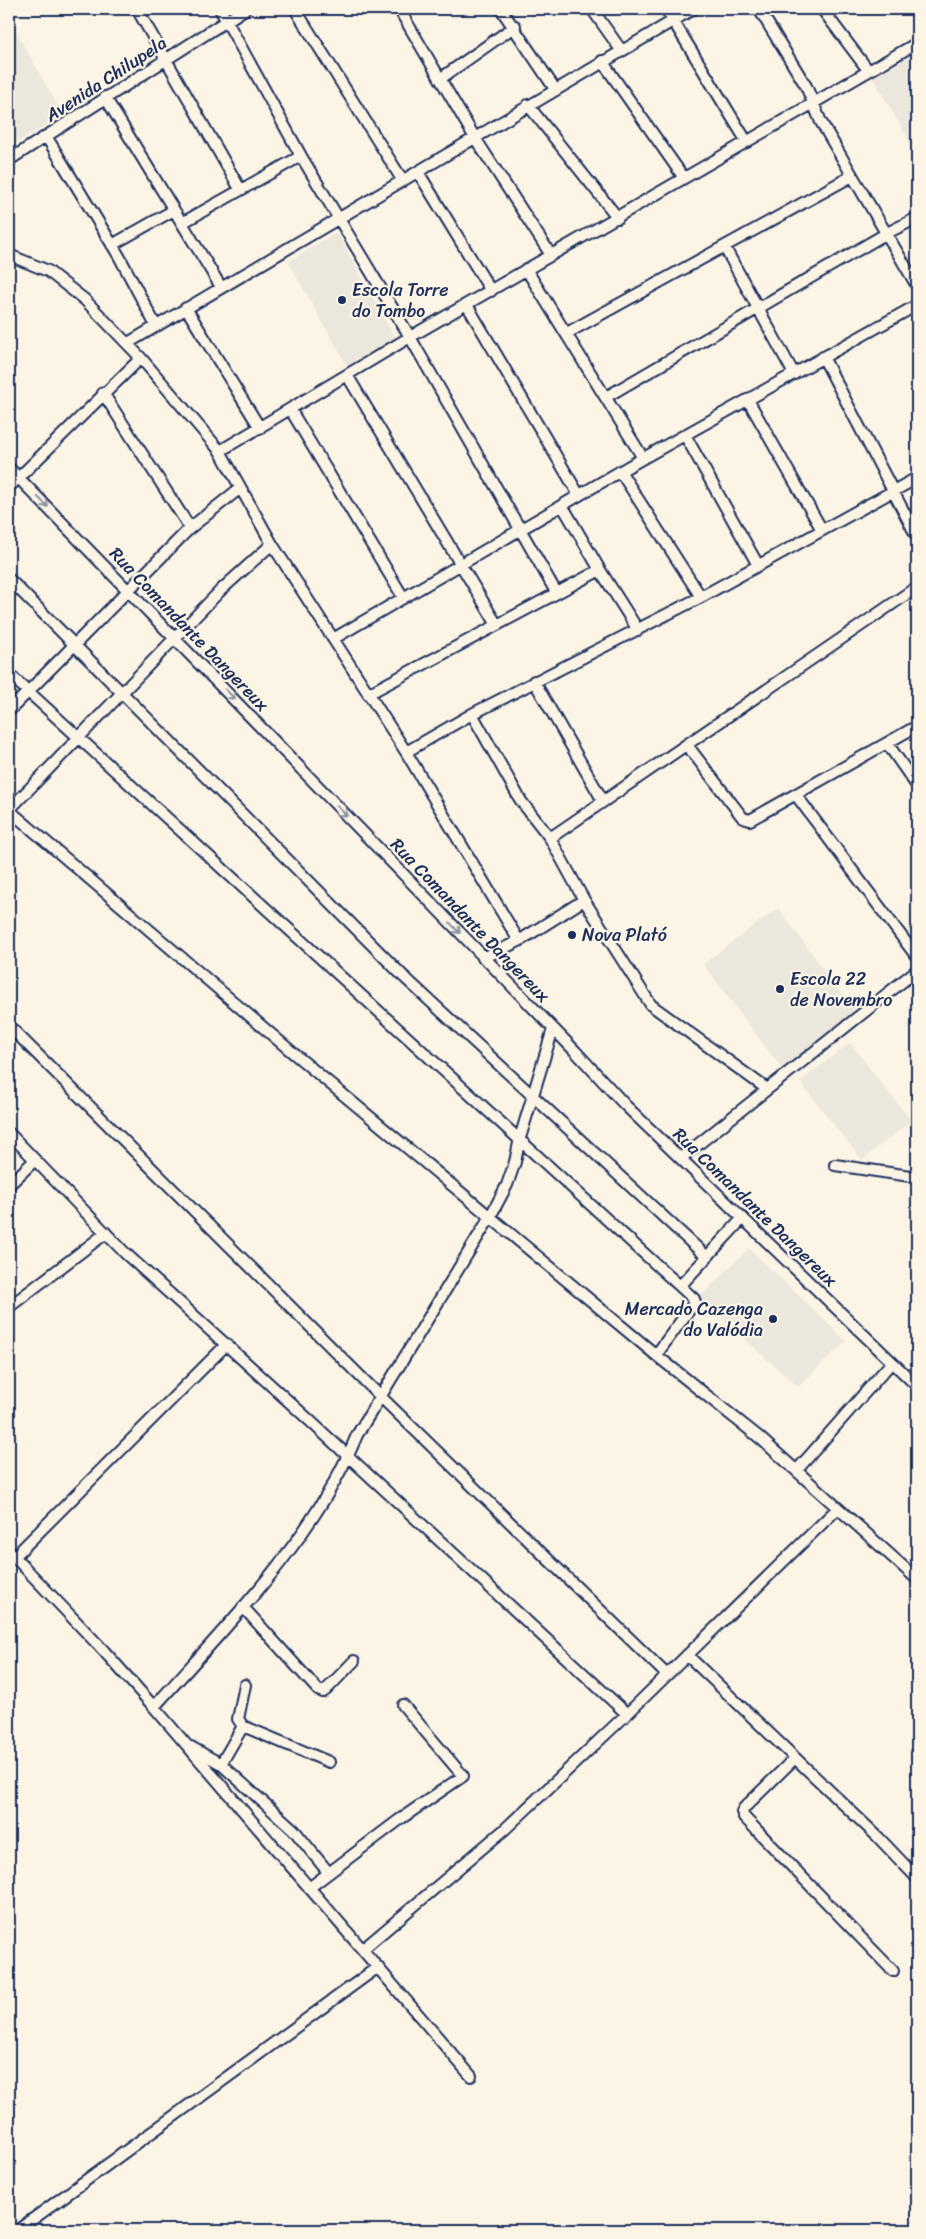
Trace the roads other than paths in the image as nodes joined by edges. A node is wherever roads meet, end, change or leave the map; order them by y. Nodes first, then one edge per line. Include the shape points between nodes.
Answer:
1 (137, 9) edge
2 (220, 9) edge
3 (245, 9) edge
4 (294, 9) edge
5 (399, 9) edge
6 (501, 9) edge
7 (592, 9) edge
8 (666, 9) edge
9 (693, 9) edge
10 (759, 9) edge
11 (822, 9) edge
12 (674, 20) junction
13 (228, 21) junction
14 (514, 26) junction
15 (917, 43) edge
16 (621, 50) junction
17 (167, 58) junction
18 (602, 61) junction
19 (868, 70) junction
20 (440, 79) junction
21 (555, 89) junction
22 (105, 97) junction
23 (813, 103) junction
24 (528, 104) junction
25 (46, 136) junction
26 (475, 138) junction
27 (747, 142) junction
28 (301, 156) junction
29 (9, 160) edge
30 (418, 172) junction
31 (852, 176) junction
32 (684, 178) junction
33 (403, 181) junction
34 (240, 189) junction
35 (174, 210) junction
36 (618, 218) junction
37 (917, 218) edge
38 (339, 220) junction
39 (182, 223) junction
40 (887, 234) junction
41 (112, 245) junction
42 (725, 248) junction
43 (9, 255) edge
44 (551, 255) junction
45 (526, 269) junction
46 (917, 286) edge
47 (221, 287) junction
48 (492, 291) junction
49 (466, 305) junction
50 (917, 306) edge
51 (186, 308) junction
52 (759, 309) junction
53 (156, 326) junction
54 (567, 333) junction
55 (410, 337) junction
56 (128, 343) junction
57 (823, 357) junction
58 (141, 358) junction
59 (794, 374) junction
60 (347, 375) junction
61 (103, 393) junction
62 (606, 397) junction
63 (748, 400) junction
64 (290, 409) junction
65 (260, 428) junction
66 (685, 435) junction
67 (220, 451) junction
68 (643, 458) junction
69 (9, 468) edge
70 (620, 471) junction
71 (18, 477) junction
72 (917, 478) edge
73 (9, 487) edge
74 (239, 489) junction
75 (893, 491) junction
76 (579, 495) junction
77 (562, 505) junction
78 (190, 528) junction
79 (520, 528) junction
80 (822, 530) junction
81 (917, 537) edge
82 (272, 544) junction
83 (460, 564) junction
84 (758, 565) junction
85 (600, 570) junction
86 (9, 579) edge
87 (917, 587) edge
88 (130, 590) junction
89 (556, 592) junction
90 (701, 596) junction
91 (403, 597) junction
92 (497, 625) junction
93 (638, 630) junction
94 (175, 638) junction
95 (333, 639) junction
96 (75, 645) junction
97 (9, 674) edge
98 (534, 681) junction
99 (29, 692) junction
100 (122, 693) junction
101 (368, 694) junction
102 (9, 711) edge
103 (472, 714) junction
104 (917, 726) edge
105 (80, 737) junction
106 (887, 743) junction
107 (687, 744) junction
108 (406, 752) junction
109 (917, 786) edge
110 (796, 795) junction
111 (603, 802) junction
112 (9, 810) edge
113 (550, 838) junction
114 (584, 900) junction
115 (519, 941) junction
116 (917, 957) edge
117 (483, 958) junction
118 (917, 970) edge
119 (9, 1026) edge
120 (552, 1029) junction
121 (767, 1088) junction
122 (532, 1094) junction
123 (9, 1133) edge
124 (520, 1138) junction
125 (681, 1158) junction
126 (35, 1160) junction
127 (835, 1165) dead end
128 (917, 1177) edge
129 (9, 1185) edge
130 (490, 1217) junction
131 (743, 1218) junction
132 (106, 1233) junction
133 (707, 1257) junction
134 (680, 1286) junction
135 (9, 1308) edge
136 (227, 1344) junction
137 (656, 1355) junction
138 (892, 1362) junction
139 (917, 1386) edge
140 (381, 1397) junction
141 (348, 1456) junction
142 (797, 1470) junction
143 (838, 1508) junction
144 (11, 1554) edge
145 (917, 1579) edge
146 (243, 1608) junction
147 (687, 1655) junction
148 (354, 1661) dead end
149 (667, 1675) junction
150 (245, 1686) dead end
151 (403, 1705) dead end
152 (154, 1707) junction
153 (627, 1714) junction
154 (243, 1726) junction
155 (186, 1745) junction
156 (795, 1758) junction
157 (329, 1762) dead end
158 (221, 1764) junction
159 (328, 1872) junction
160 (917, 1878) edge
161 (310, 1888) junction
162 (363, 1949) junction
163 (378, 1967) junction
164 (893, 1971) dead end
165 (471, 2076) dead end
166 (18, 2230) edge

1 - 17 street
2 - 13 street
3 - 13 street, Avenida Chilupela
4 - 33 street
5 - 20 street
6 - 14 street
7 - 16 street
8 - 12 street
9 - 12 street
10 - 23 street
11 - 19 street
12 - 16 street
12 - 27 street
13 - 17 street, Avenida Chilupela
13 - 28 street
14 - 20 street
14 - 21 street
15 - 19 street
16 - 18 street
17 - 22 street, Avenida Chilupela
17 - 34 street
18 - 21 street
18 - 32 street
19 - 23 street
20 - 26 street
21 - 24 street
22 - 25 street, Avenida Chilupela
22 - 35 street
23 - 27 street
23 - 31 street
24 - 26 street
24 - 36 street
25 - 29 street, Avenida Chilupela
25 - 41 street
26 - 30 street
26 - 44 street
27 - 32 street
28 - 34 street
28 - 38 street
30 - 33 street
30 - 48 street
31 - 40 street
31 - 42 street
32 - 36 street
33 - 38 street
34 - 39 street
35 - 39 street
35 - 41 street
36 - 44 street
37 - 40 street
38 - 47 street
38 - 55 street
39 - 47 street
40 - 46 street
40 - 52 street
41 - 53 street
42 - 52 street
42 - 54 street
43 - 56 street via 48,271 85,300
44 - 45 street
45 - 48 street
45 - 54 street
47 - 51 street
48 - 49 street
49 - 55 street
49 - 76 street
50 - 57 street
51 - 53 street
51 - 65 street
52 - 59 street
52 - 62 street
53 - 56 street
54 - 62 street
55 - 60 street
55 - 79 street
56 - 58 street
57 - 59 street
57 - 75 street
58 - 61 street
58 - 67 street
59 - 63 street
60 - 64 street
60 - 83 street
61 - 71 street
61 - 78 street
62 - 68 street
63 - 66 street
63 - 80 street
64 - 65 street
64 - 91 street
65 - 67 street
66 - 68 street
66 - 84 street
67 - 74 street
68 - 70 street
69 - 71 street, Rua Comandante Dangereux
70 - 76 street
70 - 90 street
71 - 73 street
71 -> 88 street, Rua Comandante Dangereux
72 - 75 street
74 - 78 street
74 - 82 street
75 - 80 street
75 - 81 street
76 - 77 street
77 - 79 street
77 - 85 street
78 - 88 street
79 - 83 street
79 - 89 street
80 - 84 street
82 - 94 street
82 - 95 street
83 - 91 street
83 - 92 street
84 - 90 street
85 - 89 street
85 - 93 street
86 - 96 street
87 - 107 street
88 - 94 street, Rua Comandante Dangereux
88 - 96 street
89 - 92 street
90 - 93 street
91 - 95 street
92 - 101 street
93 - 98 street
94 - 100 street
94 -> 117 street, Rua Comandante Dangereux
95 - 101 street
96 - 99 street
96 - 100 street
97 - 99 street
98 - 103 street
98 - 111 street
99 - 102 street
99 - 105 street
100 - 105 street
100 - 122 street via 402,975
101 - 108 street
103 - 108 street
103 - 113 street via 521,801
104 - 106 street
105 - 112 street
105 - 124 street
106 - 109 street
106 - 110 street
107 - 110 street via 743,818 756,818
107 - 111 street
108 - 115 street
110 - 116 street
111 - 113 street
112 - 130 street
113 - 114 street
114 - 115 street
114 - 121 street via 651,1005
115 - 117 street
117 - 120 street, Rua Comandante Dangereux
118 - 121 street
119 - 140 street
120 - 122 street
120 - 125 street, Rua Comandante Dangereux via 624,1105
121 - 125 street
122 - 124 street
122 - 133 street
123 - 126 street
124 - 130 street via 507,1185
124 - 134 street
125 - 131 street, Rua Comandante Dangereux
126 - 129 street
126 - 132 street
127 - 128 street
130 - 137 street
130 - 140 street
131 - 133 street
131 - 138 street, Rua Comandante Dangereux
132 - 135 street
132 - 136 street
133 - 134 street
134 - 137 street via 695,1302
136 - 141 street
136 - 144 street
137 - 142 street
138 - 139 street, Rua Comandante Dangereux
138 - 142 street
140 - 141 street
140 - 149 street
141 - 146 street via 311,1520
141 - 153 street
142 - 143 street
143 - 145 street
143 - 147 street
144 - 152 street
146 - 148 street via 318,1690 326,1690
146 - 152 street
147 - 149 street
147 - 156 street
149 - 153 street
150 - 154 street via 238,1719
151 - 159 street via 463,1776
152 - 155 street
153 - 162 street via 504,1830
154 - 157 street
154 - 158 street
155 - 158 street
155 - 161 street
156 - 160 street
156 - 164 street via 742,1812
158 - 159 street via 294,1830
159 - 161 street
161 - 162 street
162 - 163 street
163 - 165 street
163 - 166 street

